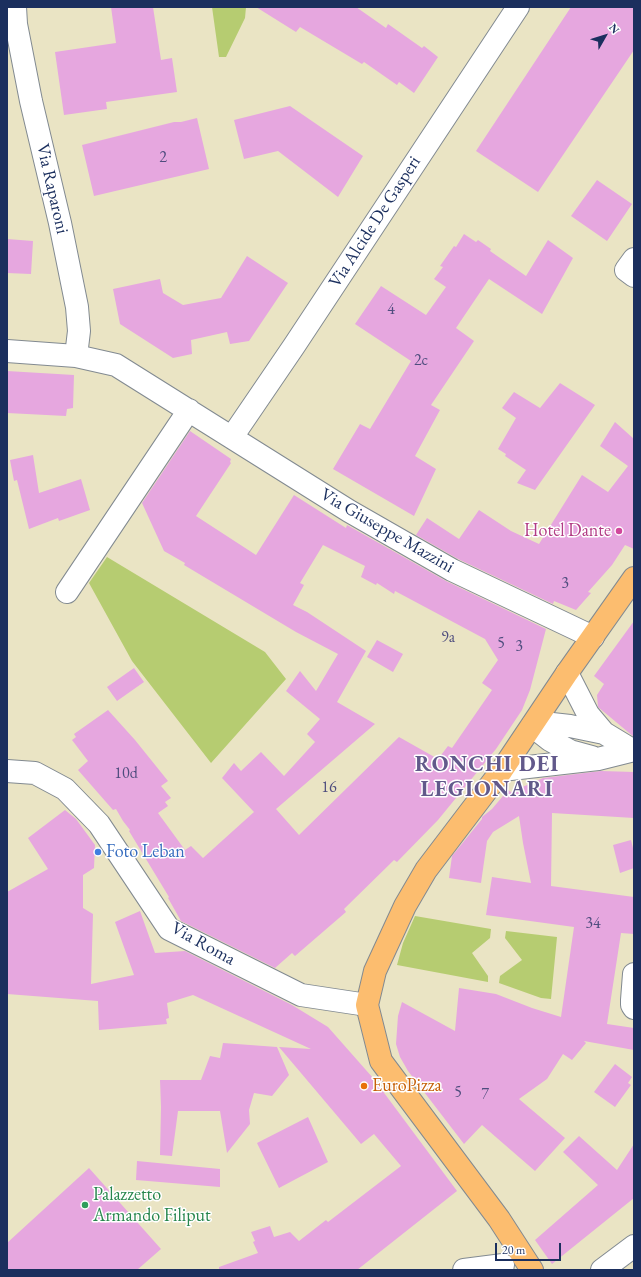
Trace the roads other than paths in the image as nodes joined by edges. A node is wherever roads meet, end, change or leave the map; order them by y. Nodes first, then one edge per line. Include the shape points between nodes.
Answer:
1 (518, 7) edge
2 (13, 19) edge
3 (7, 351) edge
4 (76, 356) junction
5 (190, 410) junction
6 (232, 437) junction
7 (634, 578) edge
8 (67, 592) dead end
9 (593, 637) junction
10 (567, 673) junction
11 (532, 726) junction
12 (604, 733) junction
13 (633, 750) edge
14 (598, 759) junction
15 (502, 770) junction
16 (7, 771) edge
17 (634, 974) edge
18 (367, 1005) junction
19 (634, 1008) edge
20 (634, 1246) edge
21 (503, 1265) dead end
22 (464, 1270) edge
23 (532, 1270) edge
24 (602, 1270) edge

1 - 6 street, Via Alcide De Gasperi
2 - 4 street, Via Raparoni via 77,307 79,331
3 - 4 street, Via Giuseppe Mazzini
4 - 5 street, Via Giuseppe Mazzini via 116,365
5 - 6 street, Via Giuseppe Mazzini
5 - 8 street
6 - 9 street, Via Giuseppe Mazzini via 452,570
7 - 9 main road
9 - 10 main road
10 - 11 main road
10 - 12 street via 588,714
11 - 12 street via 552,724
11 - 14 street via 570,751
11 - 15 main road
12 - 13 street
13 - 14 street
14 - 15 street
15 - 18 main road via 426,870 405,906 376,971
16 - 18 street, Via Roma via 35,773 65,790 99,824 168,929 301,995
17 - 19 street
18 - 23 main road via 381,1061 499,1219
20 - 24 street
21 - 22 street

